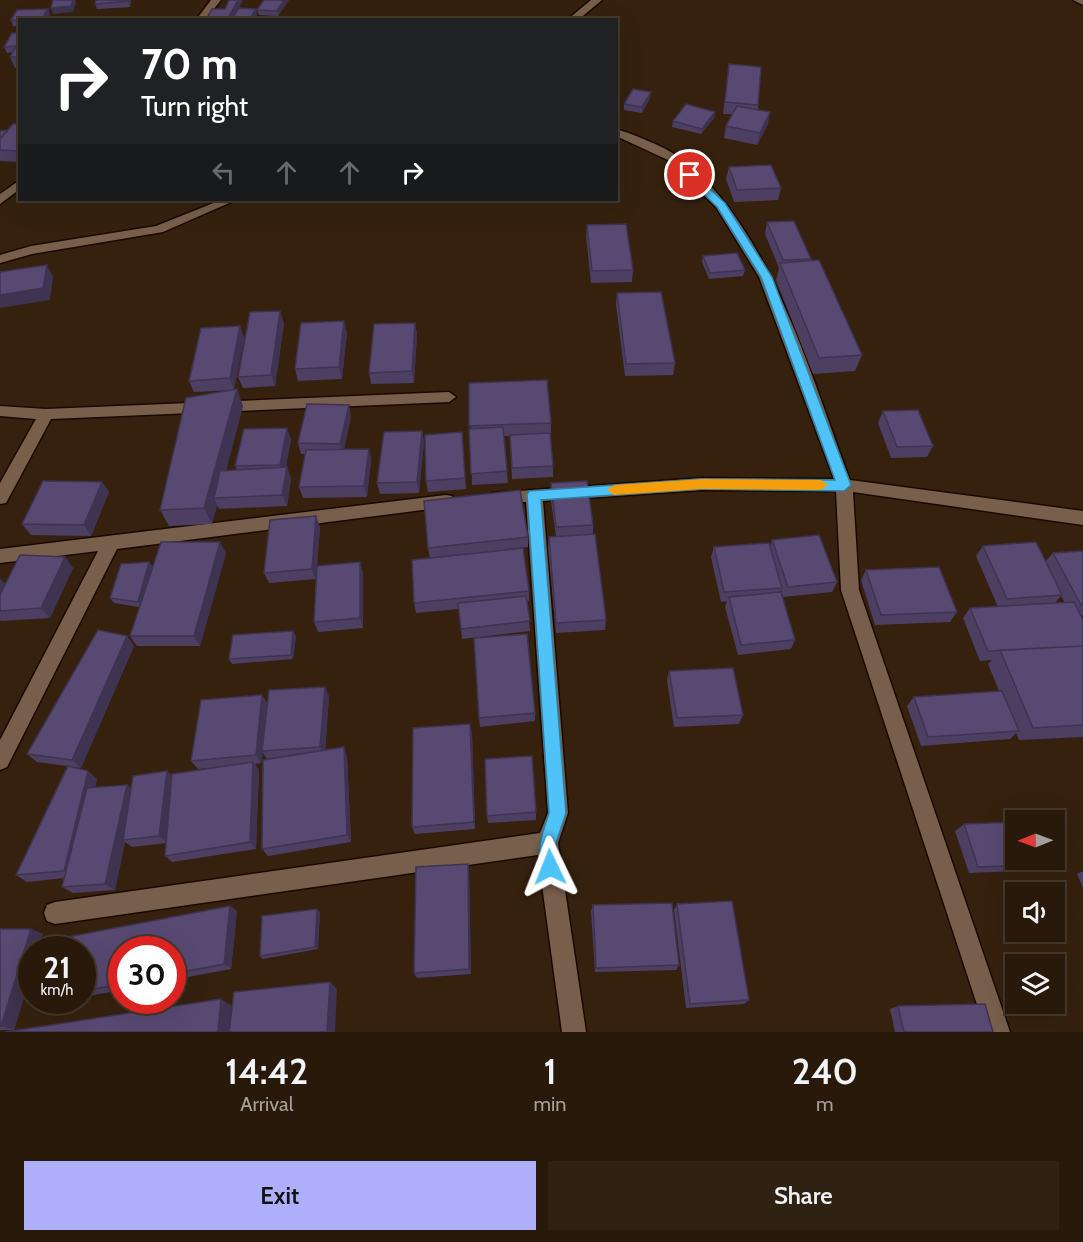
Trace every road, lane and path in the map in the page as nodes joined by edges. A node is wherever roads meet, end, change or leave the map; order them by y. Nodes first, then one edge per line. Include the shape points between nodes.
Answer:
1 (216, 0) edge
2 (597, 0) edge
3 (1078, 0) edge
4 (1083, 2) edge
5 (202, 18) edge
6 (574, 18) edge
7 (618, 133) edge
8 (18, 185) edge
9 (0, 200) edge
10 (228, 201) edge
11 (0, 260) edge
12 (449, 397) dead end
13 (0, 411) edge
14 (46, 414) junction
15 (844, 485) junction
16 (534, 495) junction
17 (0, 498) edge
18 (481, 499) edge
19 (460, 500) edge
20 (1083, 518) edge
21 (112, 541) junction
22 (0, 556) edge
23 (0, 760) edge
24 (547, 843) junction
25 (55, 912) dead end
26 (574, 1032) edge
27 (998, 1032) edge

1 - 5 street
2 - 6 street
3 - 4 street
7 - 15 street via 674,159 721,205 766,277
8 - 9 street
10 - 11 street via 159,229 31,250
12 - 14 street
13 - 14 street
14 - 17 street
15 - 16 street via 702,484
15 - 20 street
15 - 27 street via 850,590
16 - 18 street
16 - 24 street via 558,813
19 - 21 street
21 - 22 street
21 - 23 street
24 - 25 street
24 - 26 street

